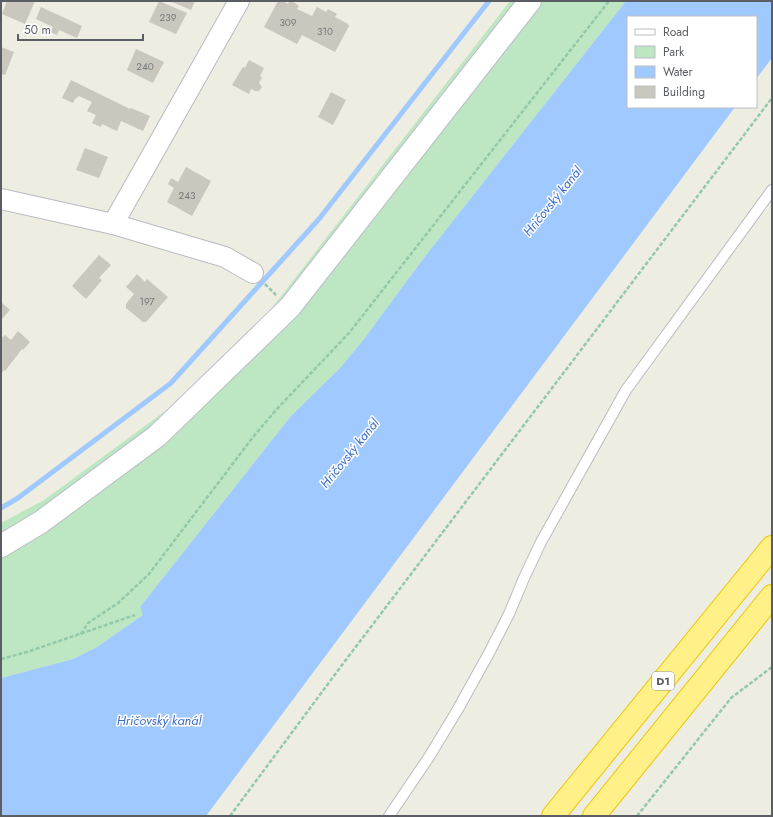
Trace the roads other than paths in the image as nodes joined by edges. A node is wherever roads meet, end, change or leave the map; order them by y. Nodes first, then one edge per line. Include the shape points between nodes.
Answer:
1 (238, 1) edge
2 (530, 1) edge
3 (772, 190) edge
4 (1, 199) edge
5 (113, 224) junction
6 (253, 274) dead end
7 (1, 546) edge
8 (772, 547) edge
9 (772, 596) edge
10 (389, 816) edge
11 (553, 816) edge
12 (594, 816) edge

1 - 5 street
2 - 7 main road via 290,307 157,436 41,522
3 - 10 lane via 626,390 541,542 486,659 429,757
4 - 5 street
5 - 6 street via 225,257
8 - 11 highway, D1
9 - 12 highway, D1

